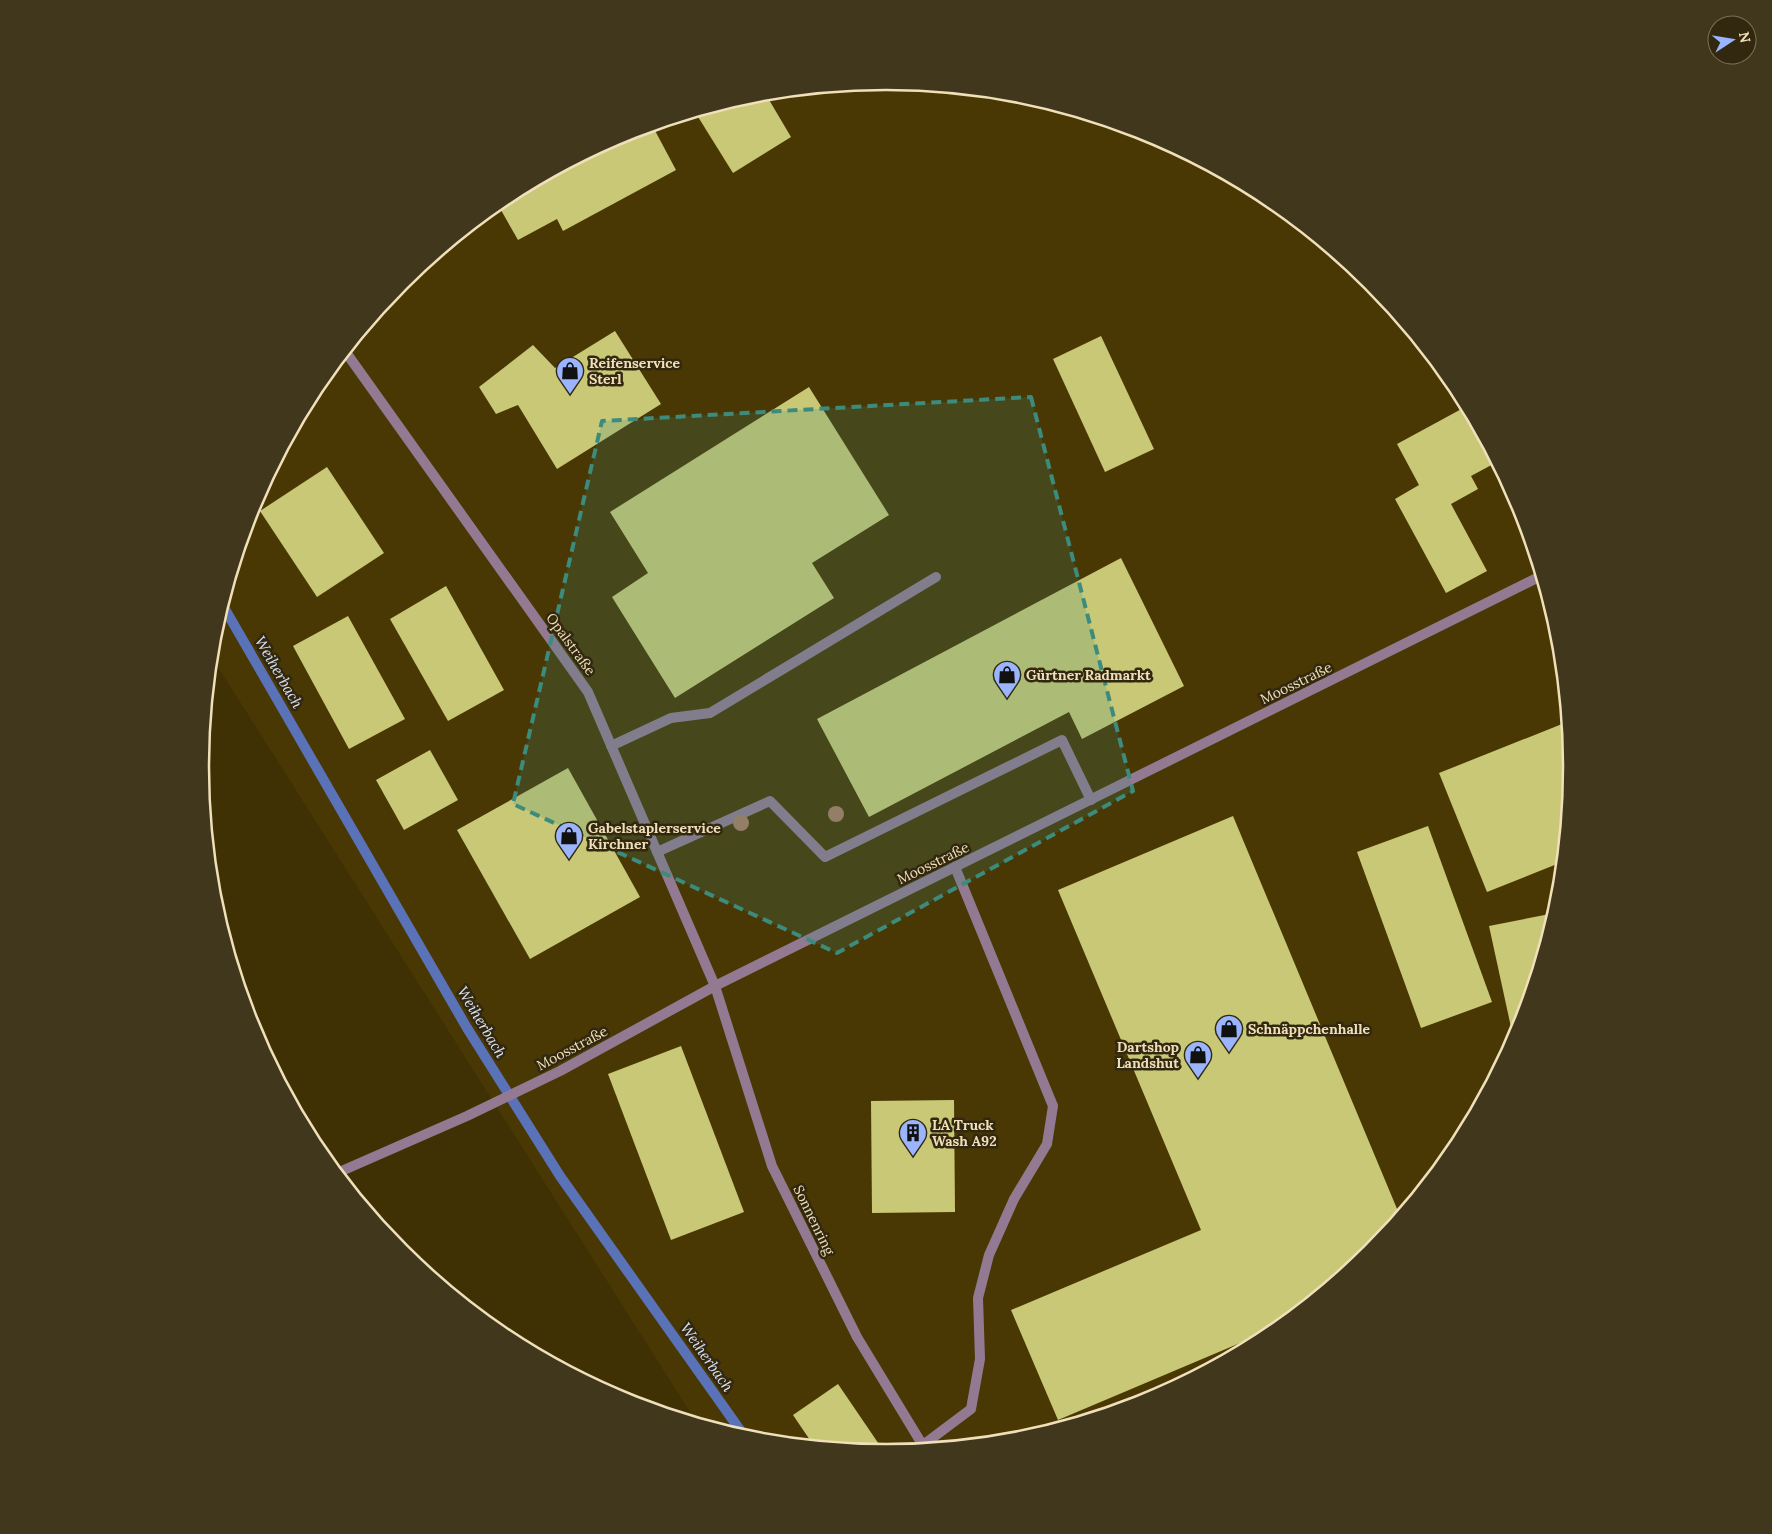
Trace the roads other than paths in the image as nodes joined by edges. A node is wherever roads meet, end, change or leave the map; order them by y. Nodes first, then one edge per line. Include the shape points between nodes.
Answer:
1 (348, 356) edge
2 (936, 577) dead end
3 (1536, 579) edge
4 (612, 746) junction
5 (1091, 800) junction
6 (658, 852) junction
7 (955, 867) junction
8 (715, 986) junction
9 (343, 1170) edge
10 (922, 1443) edge
11 (929, 1443) edge

1 - 4 street, Opalstraße via 588,692
2 - 4 street via 710,713 671,718
3 - 5 street, Moosstraße
4 - 6 street, Opalstraße
5 - 6 street via 1062,740 825,856 770,802
5 - 7 street, Moosstraße
6 - 8 street, Opalstraße
7 - 8 street, Moosstraße
7 - 11 street via 1053,1106 1047,1144 1014,1199 989,1255 978,1298 980,1359 971,1409
8 - 9 street, Moosstraße via 560,1071
8 - 10 street, Sonnenring via 772,1166 857,1337

